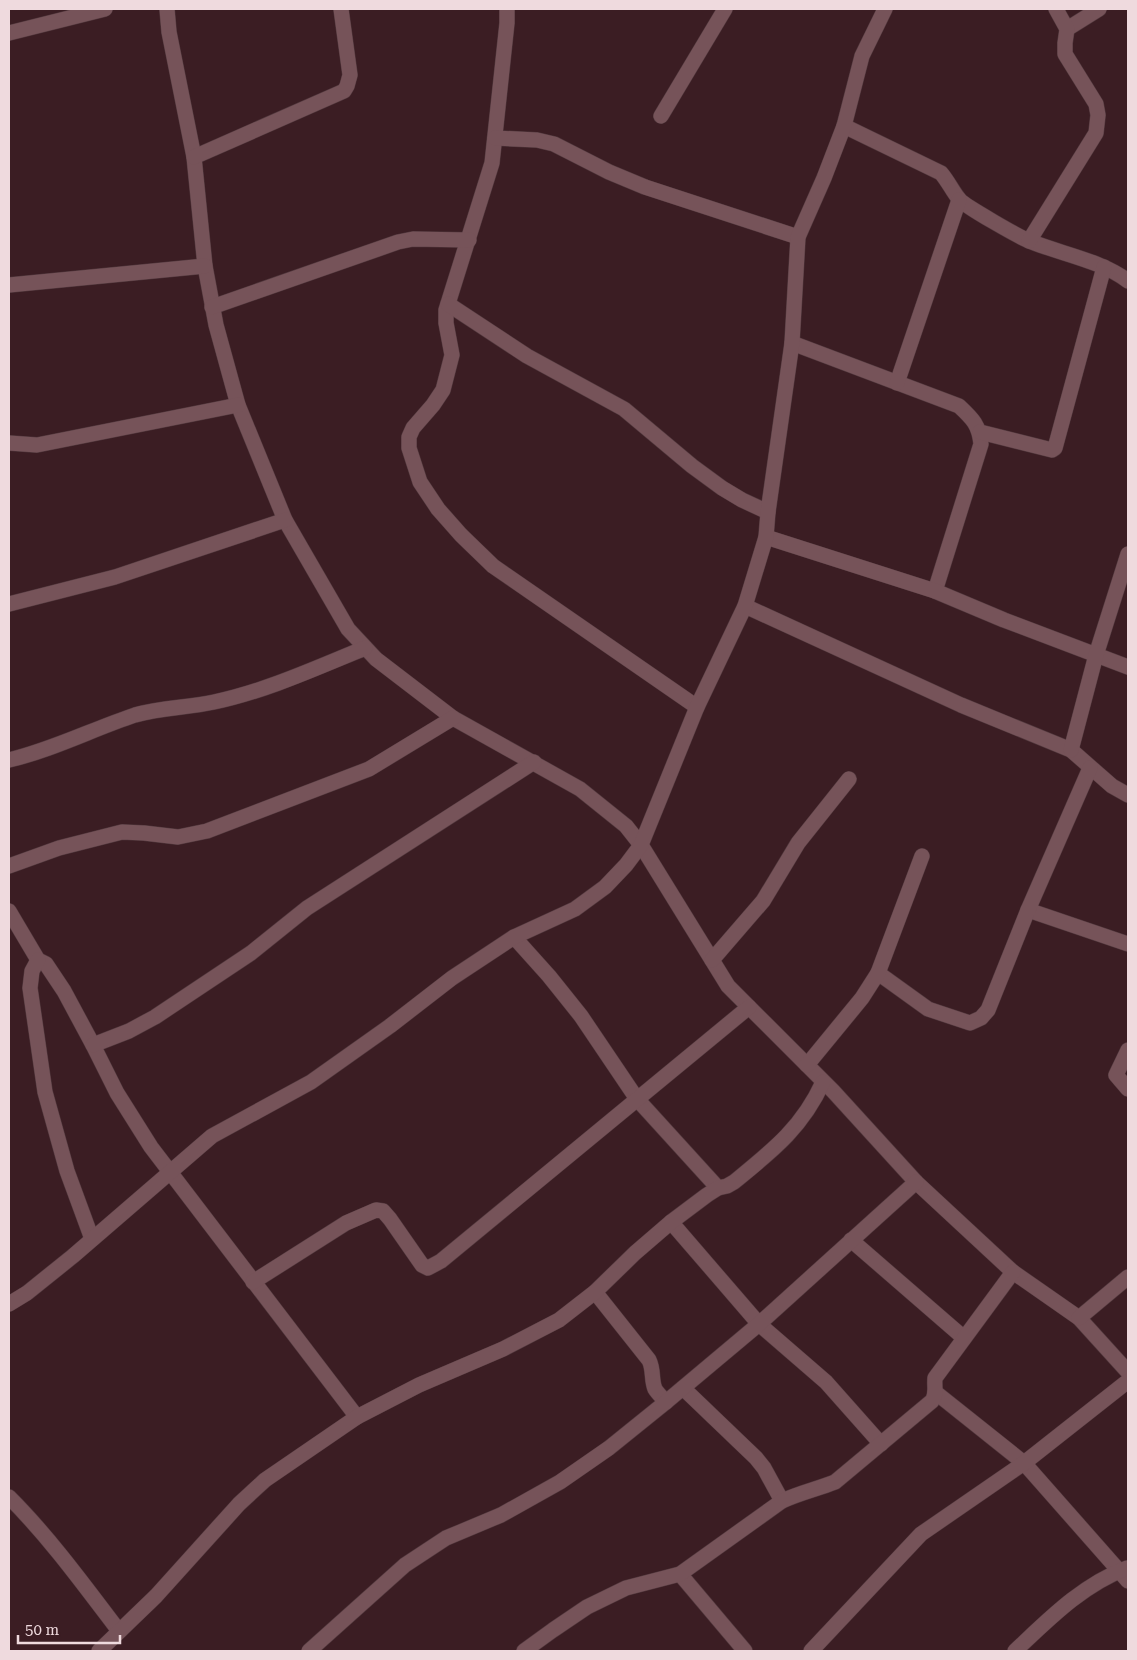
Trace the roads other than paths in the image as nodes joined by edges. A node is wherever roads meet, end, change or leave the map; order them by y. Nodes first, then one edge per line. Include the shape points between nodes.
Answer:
1 (105, 9) edge
2 (167, 9) edge
3 (341, 9) edge
4 (508, 9) edge
5 (725, 9) edge
6 (885, 9) edge
7 (1056, 9) edge
8 (1100, 9) edge
9 (1067, 29) junction
10 (9, 33) edge
11 (661, 116) dead end
12 (844, 126) junction
13 (495, 138) junction
14 (194, 157) junction
15 (959, 200) junction
16 (798, 237) junction
17 (469, 240) junction
18 (1029, 241) junction
19 (205, 266) junction
20 (1104, 267) junction
21 (1128, 281) edge
22 (9, 285) edge
23 (448, 304) junction
24 (212, 307) junction
25 (792, 343) junction
26 (897, 382) junction
27 (238, 405) junction
28 (980, 432) junction
29 (9, 443) edge
30 (768, 512) junction
31 (285, 520) junction
32 (766, 537) junction
33 (1128, 554) edge
34 (935, 591) junction
35 (9, 604) edge
36 (745, 606) junction
37 (365, 648) junction
38 (1096, 655) junction
39 (1128, 667) edge
40 (698, 707) junction
41 (454, 718) junction
42 (1071, 750) junction
43 (9, 760) edge
44 (534, 762) junction
45 (1090, 768) junction
46 (850, 780) dead end
47 (1128, 795) edge
48 (641, 845) junction
49 (922, 856) dead end
50 (9, 866) edge
51 (1028, 910) junction
52 (9, 911) edge
53 (514, 937) junction
54 (1128, 944) edge
55 (38, 960) junction
56 (712, 960) junction
57 (878, 973) junction
58 (749, 1007) junction
59 (94, 1045) junction
60 (1128, 1050) edge
61 (808, 1065) junction
62 (823, 1082) junction
63 (1128, 1089) edge
64 (637, 1099) junction
65 (169, 1172) junction
66 (916, 1182) junction
67 (718, 1188) junction
68 (671, 1222) junction
69 (92, 1239) junction
70 (851, 1240) junction
71 (1013, 1272) junction
72 (1128, 1276) edge
73 (253, 1282) junction
74 (595, 1292) junction
75 (9, 1304) edge
76 (1079, 1318) junction
77 (759, 1324) junction
78 (964, 1338) junction
79 (1128, 1372) edge
80 (1128, 1381) edge
81 (683, 1388) junction
82 (935, 1392) junction
83 (666, 1402) junction
84 (358, 1417) junction
85 (881, 1444) junction
86 (1024, 1463) junction
87 (9, 1497) edge
88 (782, 1501) junction
89 (1125, 1573) edge
90 (680, 1574) junction
91 (119, 1631) junction
92 (99, 1651) edge
93 (310, 1651) edge
94 (524, 1651) edge
95 (745, 1651) edge
96 (811, 1651) edge
97 (1015, 1651) edge

1 - 10 street
2 - 14 street
3 - 14 street via 350,75 344,91
4 - 13 street
5 - 11 street
6 - 12 street via 862,56
7 - 9 street
8 - 9 street
9 - 18 street via 1066,54 1096,104 1096,133
12 - 15 street via 941,173
12 - 16 street
13 - 16 street via 554,144 645,187
13 - 17 street via 492,163
14 - 19 street
15 - 18 street
15 - 26 street
16 - 25 street
17 - 23 street
17 - 24 street via 414,239 398,242
18 - 20 street
19 - 22 street
19 - 24 street
20 - 21 street
20 - 28 street via 1055,448 1052,450
23 - 30 street via 527,356 624,409 722,488
23 - 40 street via 446,323 452,355 443,390 409,437 409,448 420,482 438,509 494,566
24 - 27 street
25 - 26 street
25 - 30 street
26 - 28 street via 959,406
27 - 29 street via 37,446
27 - 31 street
28 - 34 street via 981,444
30 - 32 street
31 - 35 street via 115,577
31 - 37 street via 348,629
32 - 34 street
32 - 36 street
33 - 38 street
34 - 38 street
36 - 40 street
36 - 42 street via 961,705
37 - 41 street
37 - 43 street via 245,694 136,715
38 - 39 street
38 - 42 street
40 - 48 street
41 - 44 street
41 - 50 street via 369,768 207,831 178,837 122,832 59,848
42 - 45 street
44 - 48 street via 580,789 626,826
44 - 59 street via 307,908 251,953 155,1017
45 - 47 street
45 - 51 street
46 - 56 street via 798,843 763,901
48 - 53 street via 605,887 575,909
48 - 56 street
49 - 57 street
51 - 54 street
51 - 57 street via 988,1010 981,1018 970,1022 928,1009
52 - 55 street
53 - 64 street via 581,1016
53 - 65 street via 452,978 310,1082 212,1136
55 - 59 street via 46,964 64,991
55 - 69 street via 32,971 30,988 46,1092 67,1171
56 - 58 street via 728,986
57 - 61 street
58 - 61 street
58 - 64 street
59 - 65 street via 117,1094
60 - 63 street via 1116,1075
61 - 62 street
62 - 66 street
62 - 67 street via 815,1099 784,1141 734,1182
64 - 67 street
64 - 73 street via 441,1261 428,1268 422,1265 390,1218 383,1211 376,1210 346,1223
65 - 69 street
65 - 73 street
66 - 70 street
66 - 71 street
67 - 68 street
68 - 74 street
68 - 77 street
69 - 75 street
70 - 77 street
70 - 78 street
71 - 76 street
71 - 78 street
72 - 76 street
73 - 84 street
74 - 83 street via 650,1360 656,1389
74 - 84 street via 558,1320
76 - 79 street
77 - 81 street
77 - 85 street via 826,1382
78 - 82 street via 935,1378
80 - 86 street
81 - 83 street
81 - 88 street via 756,1458
82 - 85 street via 932,1401
82 - 86 street
83 - 93 street via 560,1482 501,1515 446,1538 405,1565
84 - 91 street via 265,1480 238,1504 176,1574
85 - 88 street via 835,1482
86 - 89 street
86 - 96 street via 921,1534
87 - 91 street via 56,1549
88 - 90 street
89 - 97 street via 1091,1586 1062,1607
90 - 94 street via 626,1588 587,1607
90 - 95 street
91 - 92 street

